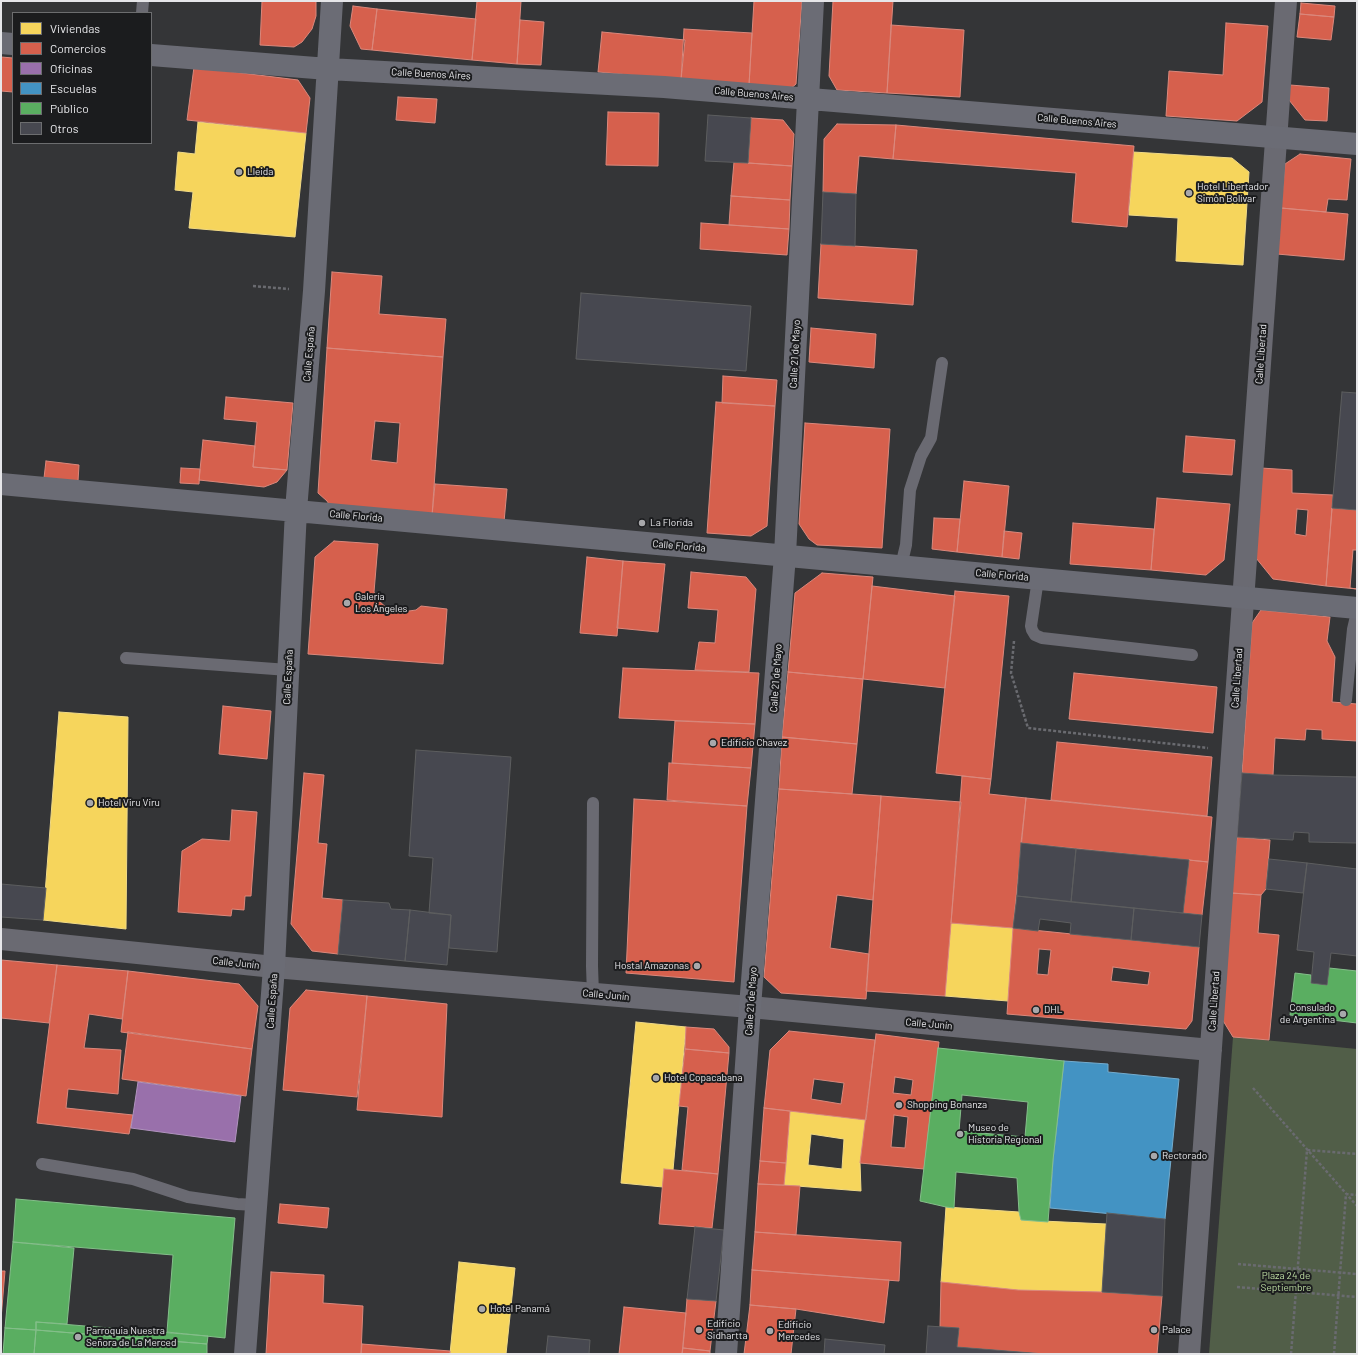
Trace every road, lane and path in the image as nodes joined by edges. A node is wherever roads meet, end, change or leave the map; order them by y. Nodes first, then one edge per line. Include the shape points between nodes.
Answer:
1 (143, 1) edge
2 (332, 1) edge
3 (813, 1) edge
4 (1286, 1) edge
5 (142, 12) edge
6 (1, 43) edge
7 (12, 44) edge
8 (152, 55) edge
9 (328, 69) junction
10 (807, 98) junction
11 (1276, 137) junction
12 (1357, 144) edge
13 (253, 286) dead end
14 (314, 291) junction
15 (942, 363) dead end
16 (1, 484) edge
17 (296, 510) junction
18 (785, 555) junction
19 (902, 566) junction
20 (1038, 579) junction
21 (1243, 598) junction
22 (1357, 608) edge
23 (1357, 612) edge
24 (1015, 636) dead end
25 (1192, 655) dead end
26 (126, 658) dead end
27 (288, 670) junction
28 (1346, 700) dead end
29 (1212, 748) dead end
30 (593, 803) dead end
31 (1, 939) edge
32 (274, 967) junction
33 (593, 994) junction
34 (750, 1008) junction
35 (1211, 1050) junction
36 (1253, 1088) dead end
37 (1308, 1150) junction
38 (1357, 1154) edge
39 (42, 1164) dead end
40 (1346, 1194) junction
41 (1357, 1195) edge
42 (256, 1205) junction
43 (1357, 1206) edge
44 (1238, 1264) dead end
45 (1298, 1269) junction
46 (1340, 1273) junction
47 (1357, 1274) edge
48 (1236, 1287) dead end
49 (1296, 1292) junction
50 (1339, 1295) junction
51 (1357, 1297) edge
52 (245, 1354) edge
53 (726, 1354) edge
54 (1189, 1354) edge
55 (1291, 1354) edge
56 (1334, 1354) edge

1 - 5 lane
2 - 9 street, Calle España
3 - 10 street, Calle 21 de Mayo
4 - 11 street, Calle Libertad
6 - 7 street
8 - 9 street, Calle Buenos Aires
9 - 10 street, Calle Buenos Aires via 664,83
9 - 14 street, Calle España
10 - 11 street, Calle Buenos Aires
10 - 18 street, Calle 21 de Mayo
11 - 12 street, Calle Buenos Aires
11 - 21 street, Calle Libertad
13 - 14 path
14 - 17 street, Calle España
15 - 19 lane via 931,438 921,456 910,490
16 - 17 street, Calle Florida
17 - 18 street, Calle Florida
17 - 27 street, Calle España
18 - 19 street, Calle Florida
18 - 34 street, Calle 21 de Mayo
19 - 20 street, Calle Florida
20 - 21 street, Calle Florida
20 - 25 lane via 1031,626 1035,634 1042,638
21 - 22 street, Calle Florida
21 - 35 street, Calle Libertad
23 - 28 lane
24 - 29 path via 1011,673 1028,728
26 - 27 lane
27 - 32 street, Calle España
30 - 33 lane
31 - 32 street, Calle Junín
32 - 33 street, Calle Junín
32 - 42 street, Calle España
33 - 34 street, Calle Junín
34 - 35 street, Calle Junín
34 - 53 street, Calle 21 de Mayo
35 - 54 street, Calle Libertad
36 - 37 path
37 - 38 path
37 - 40 path
37 - 45 path
39 - 42 lane via 133,1179 188,1197
40 - 41 path
40 - 43 path
40 - 46 path
42 - 52 street, Calle España
44 - 45 path
45 - 46 path
45 - 49 path
46 - 47 path
46 - 50 path
48 - 49 path
49 - 50 path
49 - 55 path
50 - 51 path
50 - 56 path

